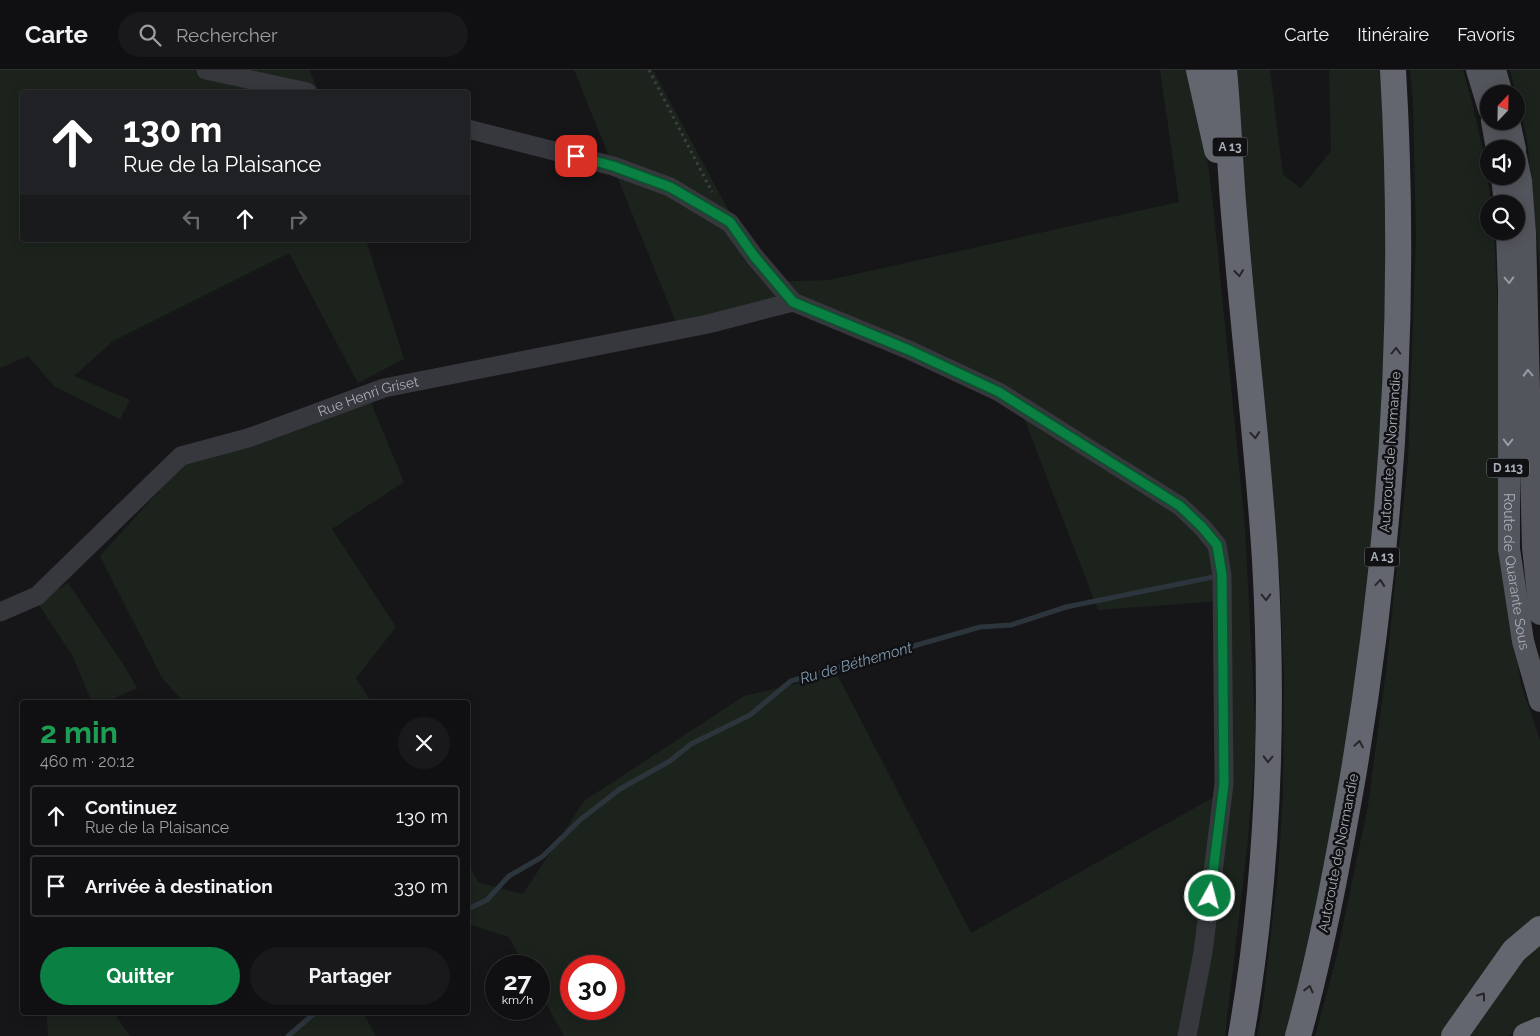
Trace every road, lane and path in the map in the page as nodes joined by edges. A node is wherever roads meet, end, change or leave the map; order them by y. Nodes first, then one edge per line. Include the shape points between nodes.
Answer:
1 (206, 70) edge
2 (649, 70) edge
3 (1199, 70) edge
4 (1224, 70) edge
5 (1393, 70) edge
6 (1477, 70) edge
7 (1495, 70) edge
8 (1482, 85) edge
9 (1499, 85) edge
10 (297, 90) edge
11 (470, 129) edge
12 (1521, 185) edge
13 (730, 222) junction
14 (1234, 224) junction
15 (1507, 240) edge
16 (793, 302) junction
17 (0, 612) edge
18 (1540, 614) edge
19 (1540, 701) edge
20 (1540, 929) edge
21 (1540, 1030) edge
22 (1188, 1036) edge
23 (1241, 1036) edge
24 (1298, 1036) edge
25 (1454, 1036) edge
26 (1526, 1036) edge

1 - 10 street
2 - 13 path
3 - 14 highway
4 - 14 highway, A 13
24 -> 5 highway, Autoroute de Normandie / A 13 via 1343,833 1364,713 1378,599 1396,356 1398,191
6 - 8 main road
7 - 9 main road
11 - 13 street via 613,166 670,187
18 -> 12 main road, Route de Quarante Sous / D 113 via 1533,547
13 - 16 street
14 -> 23 highway, A 13 via 1265,562 1269,719 1256,932
15 -> 19 main road, Route de Quarante Sous / D 113 via 1509,548 1523,641
16 - 17 street, Rue Henri Griset via 708,324 384,388 248,438 181,456 37,596
16 - 22 street via 999,392 1180,506 1217,545 1222,575 1224,784 1203,952
25 -> 20 highway via 1514,951
21 - 26 highway

